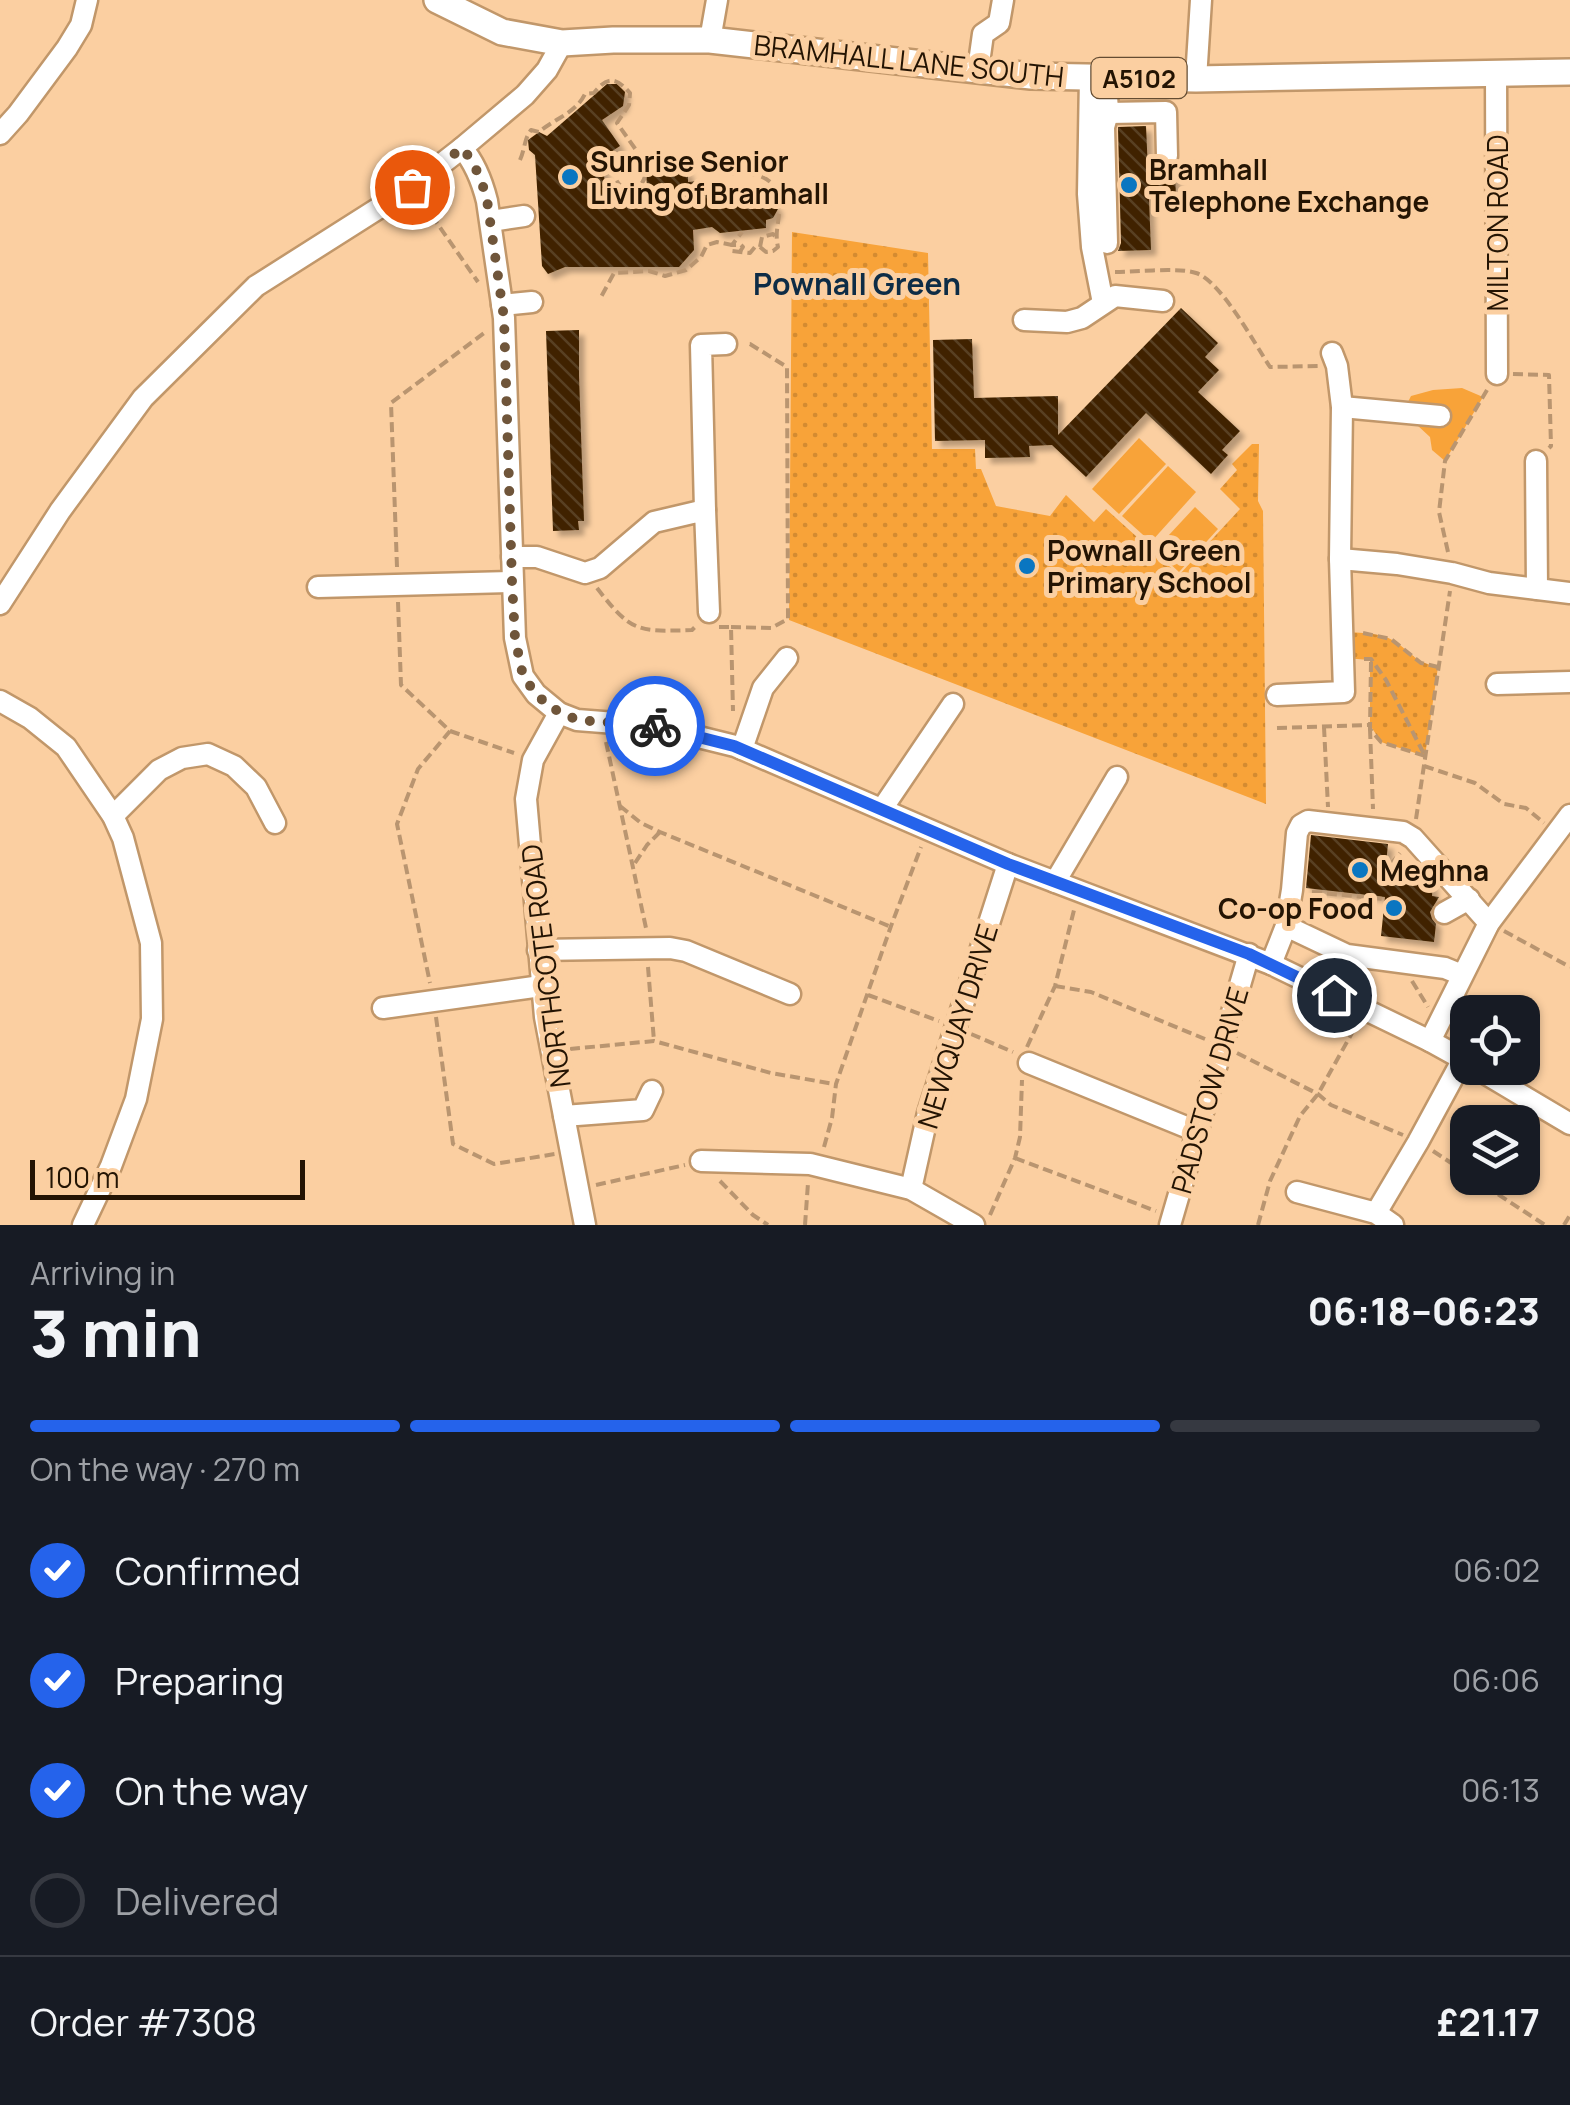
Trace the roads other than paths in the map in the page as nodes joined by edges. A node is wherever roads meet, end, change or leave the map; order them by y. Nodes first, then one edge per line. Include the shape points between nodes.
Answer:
1 (87, 0) edge
2 (437, 0) edge
3 (717, 0) edge
4 (1003, 0) edge
5 (1201, 0) edge
6 (710, 40) junction
7 (562, 43) junction
8 (978, 70) junction
9 (1496, 72) junction
10 (1570, 72) edge
11 (1098, 77) junction
12 (1152, 78) junction
13 (1196, 79) junction
14 (1153, 112) junction
15 (1108, 113) junction
16 (0, 134) edge
17 (462, 148) junction
18 (1167, 156) dead end
19 (524, 216) dead end
20 (492, 221) junction
21 (1107, 243) dead end
22 (1163, 301) dead end
23 (532, 302) dead end
24 (1103, 303) junction
25 (503, 312) junction
26 (1024, 320) dead end
27 (726, 344) road end
28 (1335, 359) road end
29 (1497, 374) road end
30 (1342, 406) junction
31 (1440, 416) dead end
32 (1536, 461) road end
33 (704, 510) junction
34 (512, 557) junction
35 (1340, 560) junction
36 (512, 582) junction
37 (318, 587) dead end
38 (1537, 589) junction
39 (1570, 593) edge
40 (0, 604) edge
41 (709, 612) road end
42 (787, 658) dead end
43 (1570, 682) edge
44 (1496, 684) dead end
45 (1277, 695) dead end
46 (0, 701) edge
47 (953, 704) dead end
48 (558, 712) junction
49 (738, 747) junction
50 (1117, 777) dead end
51 (882, 809) junction
52 (1570, 814) edge
53 (113, 816) junction
54 (275, 824) dead end
55 (1008, 864) junction
56 (1056, 882) junction
57 (1469, 899) junction
58 (1444, 913) dead end
59 (1488, 922) junction
60 (1286, 926) junction
61 (538, 950) junction
62 (1249, 954) junction
63 (1271, 964) junction
64 (1462, 975) junction
65 (542, 986) junction
66 (790, 994) dead end
67 (383, 1008) dead end
68 (1434, 1032) junction
69 (1450, 1046) edge
70 (1029, 1063) road end
71 (1455, 1085) edge
72 (1505, 1085) edge
73 (652, 1091) dead end
74 (564, 1116) junction
75 (1570, 1124) edge
76 (1196, 1130) junction
77 (701, 1161) road end
78 (911, 1188) junction
79 (1297, 1192) dead end
80 (1384, 1219) edge
81 (1171, 1221) edge
82 (83, 1225) edge
83 (586, 1225) edge
84 (974, 1225) edge

1 - 16 street via 67,48
2 - 7 main road, BRAMHALL LANE SOUTH / A5102 via 502,32
3 - 6 street
4 - 8 street via 999,23 984,34
5 - 13 street
6 - 7 main road, BRAMHALL LANE SOUTH / A5102
6 - 8 main road, BRAMHALL LANE SOUTH / A5102
7 - 17 street via 525,94
8 - 11 main road, BRAMHALL LANE SOUTH / A5102
9 - 10 main road, BRAMHALL LANE SOUTH / A5102
9 - 13 main road, BRAMHALL LANE SOUTH / A5102
9 - 29 street, MILTON ROAD
11 - 12 main road, BRAMHALL LANE SOUTH / A5102
11 - 15 street
11 - 24 street via 1088,194
12 - 13 main road, BRAMHALL LANE SOUTH / A5102
12 - 14 street
14 - 15 street
14 - 18 street via 1166,112
15 - 21 street
17 - 20 street via 482,183
17 - 40 street via 256,286 143,398
19 - 20 street
20 - 25 street
22 - 24 street via 1115,296
23 - 25 street
24 - 26 street via 1067,322
25 - 34 street
27 - 33 street via 701,344
28 - 30 street
30 - 31 street
30 - 35 street
32 - 38 street
33 - 34 street via 654,522 600,568 585,572 537,557
33 - 41 street
34 - 36 street
35 - 38 street
35 - 45 street via 1344,692
36 - 37 street
36 - 48 street via 523,676
38 - 39 street
42 - 49 street via 764,688
43 - 44 street
46 - 53 street via 66,747
47 - 51 street
48 - 49 street
48 - 61 street, NORTHCOTE ROAD via 533,760 526,799
49 - 51 street
50 - 56 street
51 - 55 street
52 - 59 street
53 - 54 street via 159,770 208,754 256,786
53 - 82 street via 151,943 152,1019 136,1099
55 - 56 street
55 - 78 street, NEWQUAY DRIVE via 928,1112
56 - 62 street
57 - 58 street
57 - 59 street
57 - 60 street via 1404,832 1308,820 1297,833
59 - 64 street
60 - 63 street
60 - 64 street via 1347,955
61 - 65 street, NORTHCOTE ROAD
61 - 66 street via 670,948
62 - 63 street
62 - 76 street, PADSTOW DRIVE
63 - 68 street via 1365,1010
64 - 68 street
65 - 67 street
65 - 74 street, NORTHCOTE ROAD
68 - 69 street
70 - 76 street
71 - 80 street via 1418,1142
72 - 75 street
73 - 74 street via 643,1110
74 - 83 street, NORTHCOTE ROAD
76 - 81 street, PADSTOW DRIVE
77 - 78 street via 814,1165
78 - 84 street
79 - 80 street

